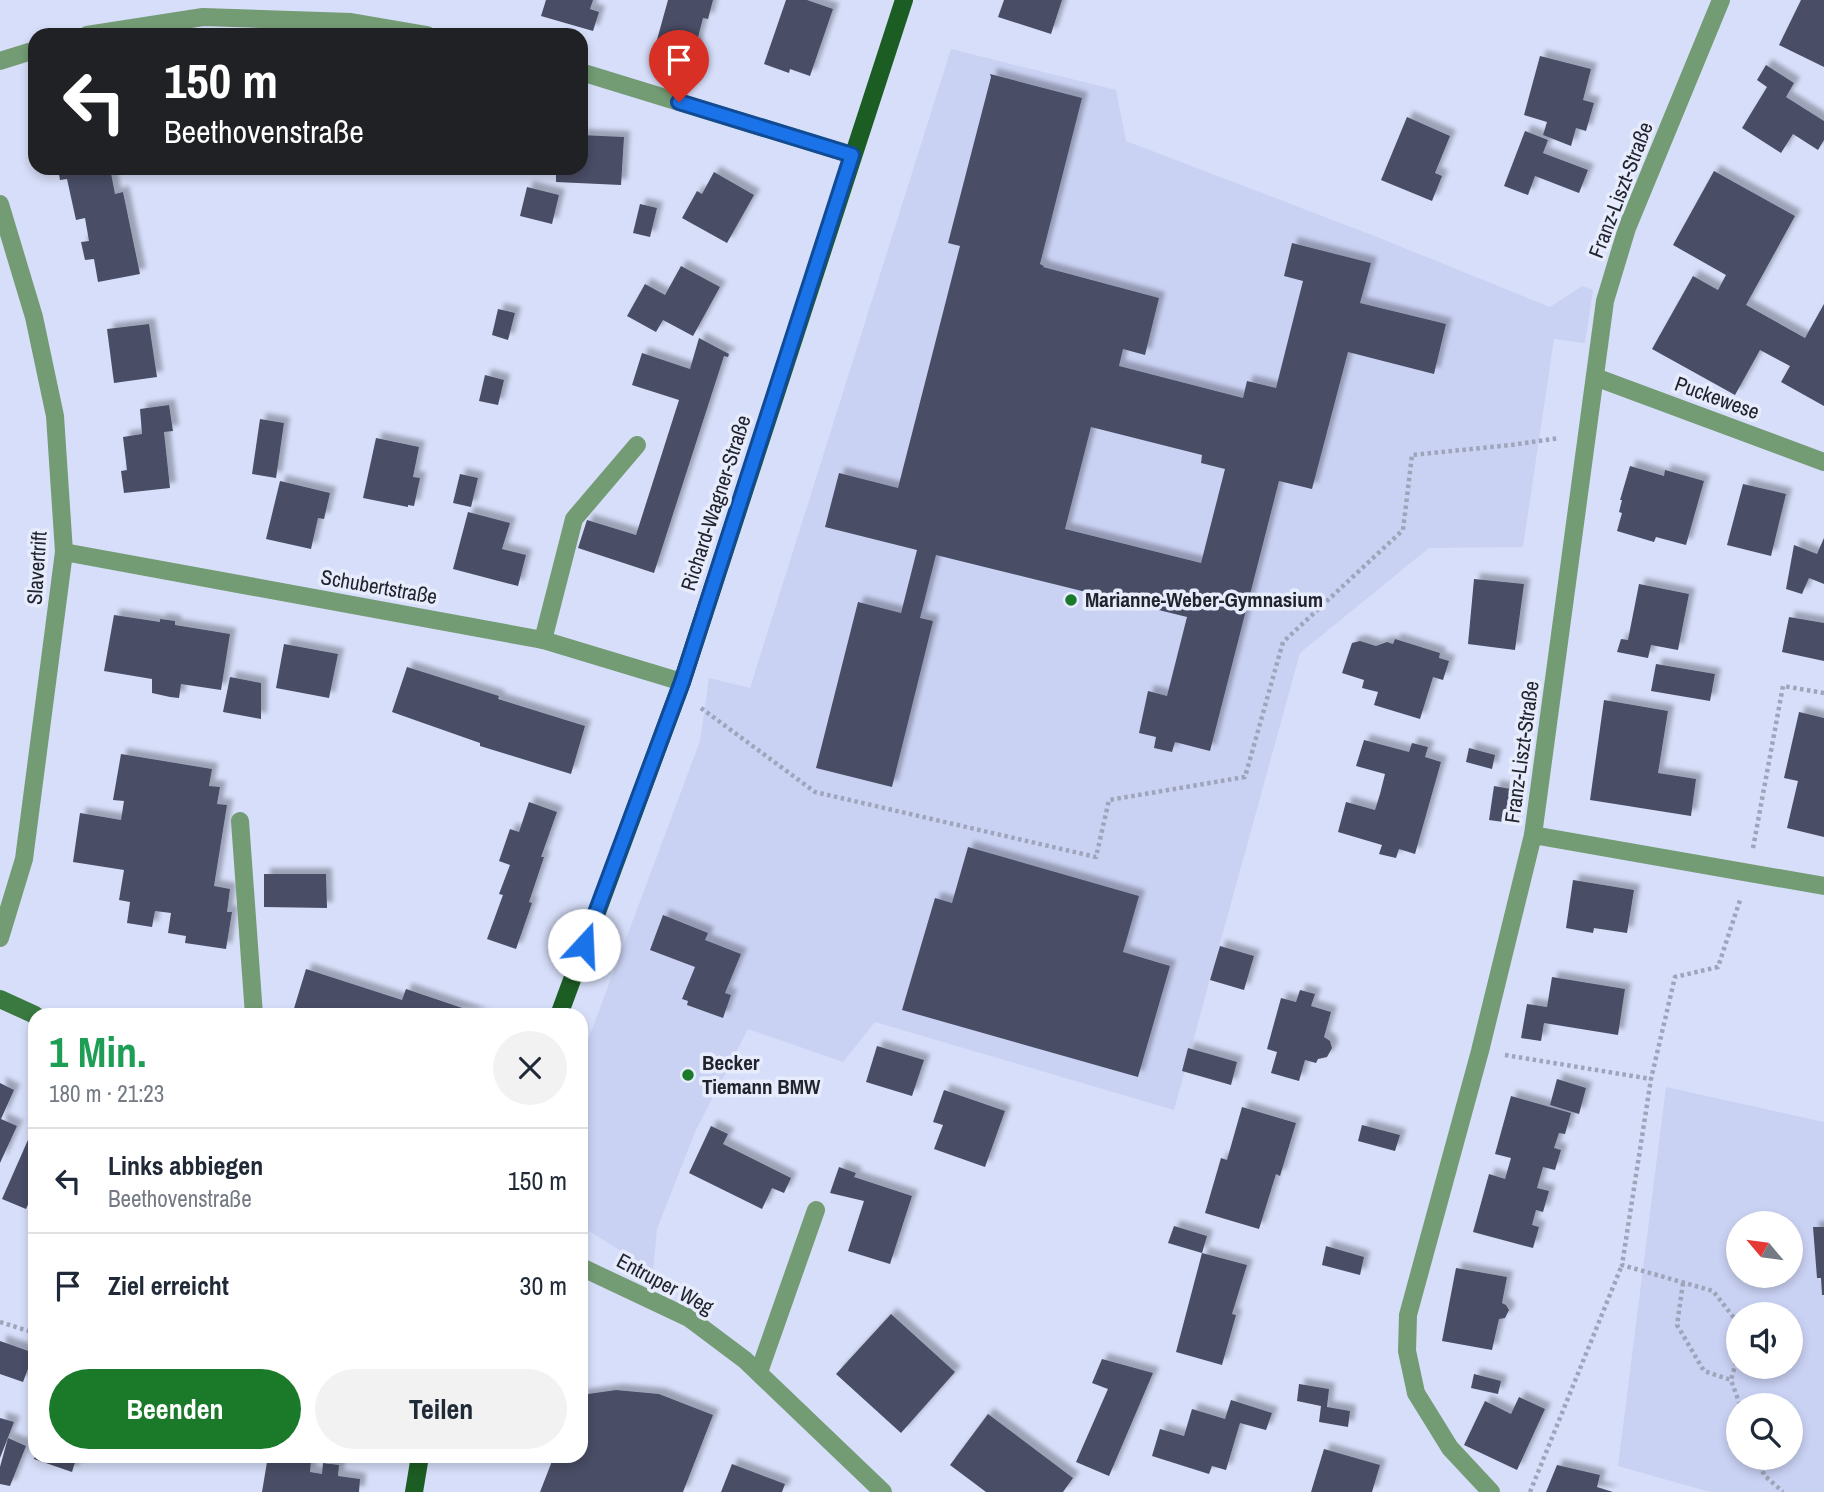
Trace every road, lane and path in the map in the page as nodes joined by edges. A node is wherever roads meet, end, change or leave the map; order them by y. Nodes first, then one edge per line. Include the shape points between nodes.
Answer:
1 (904, 0) edge
2 (1721, 0) edge
3 (132, 28) edge
4 (386, 28) edge
5 (28, 52) edge
6 (0, 61) edge
7 (588, 74) edge
8 (852, 155) junction
9 (0, 204) edge
10 (1595, 377) junction
11 (1587, 433) junction
12 (637, 445) dead end
13 (1824, 462) edge
14 (64, 552) junction
15 (543, 640) junction
16 (682, 682) junction
17 (1824, 693) edge
18 (240, 821) dead end
19 (1533, 835) junction
20 (1749, 873) junction
21 (1824, 886) edge
22 (0, 938) edge
23 (0, 999) edge
24 (253, 1008) edge
25 (562, 1008) edge
26 (28, 1012) edge
27 (1480, 1051) junction
28 (1651, 1079) junction
29 (816, 1210) dead end
30 (1622, 1265) junction
31 (588, 1270) edge
32 (1683, 1283) junction
33 (1726, 1308) edge
34 (0, 1322) edge
35 (28, 1331) edge
36 (758, 1372) junction
37 (1731, 1380) joint
38 (1736, 1393) edge
39 (419, 1463) edge
40 (1762, 1470) edge
41 (414, 1492) edge
42 (883, 1492) edge
43 (1491, 1492) edge
44 (1530, 1492) edge
45 (1783, 1492) edge

1 - 8 main road, Richard-Wagner-Straße
2 - 10 street, Franz-Liszt-Straße via 1627,228 1605,301
3 - 4 street via 203,17 351,22
5 - 6 street
7 - 8 street
8 - 16 main road, Richard-Wagner-Straße
9 - 14 street, Slavertrift via 33,317 55,416
10 - 11 street, Franz-Liszt-Straße
10 - 13 street, Puckewese
11 - 16 path via 1412,455 1403,530 1283,642 1245,777 1109,800 1096,857 814,792 703,711
11 - 19 street, Franz-Liszt-Straße
12 - 15 street via 574,519
14 - 15 street, Schubertstraße
14 - 22 street, Slavertrift via 24,859
15 - 16 street, Schubertstraße
16 - 25 main road, Richard-Wagner-Straße
17 - 20 path via 1783,687
18 - 24 street
19 - 20 street
19 - 27 street, Franz-Liszt-Straße
20 - 21 street
20 - 28 path via 1718,967 1675,977
23 - 26 main road
27 - 28 path
27 - 43 street, Franz-Liszt-Straße via 1408,1315 1407,1351 1416,1393 1450,1448
28 - 30 path
29 - 36 street
30 - 32 path
30 - 44 path
31 - 36 street, Entruper Weg via 689,1318
32 - 33 path via 1713,1292
32 - 37 path via 1677,1325 1704,1371
34 - 35 path
36 - 42 street, Entruper Weg
37 - 38 path
39 - 41 main road
40 - 45 path

